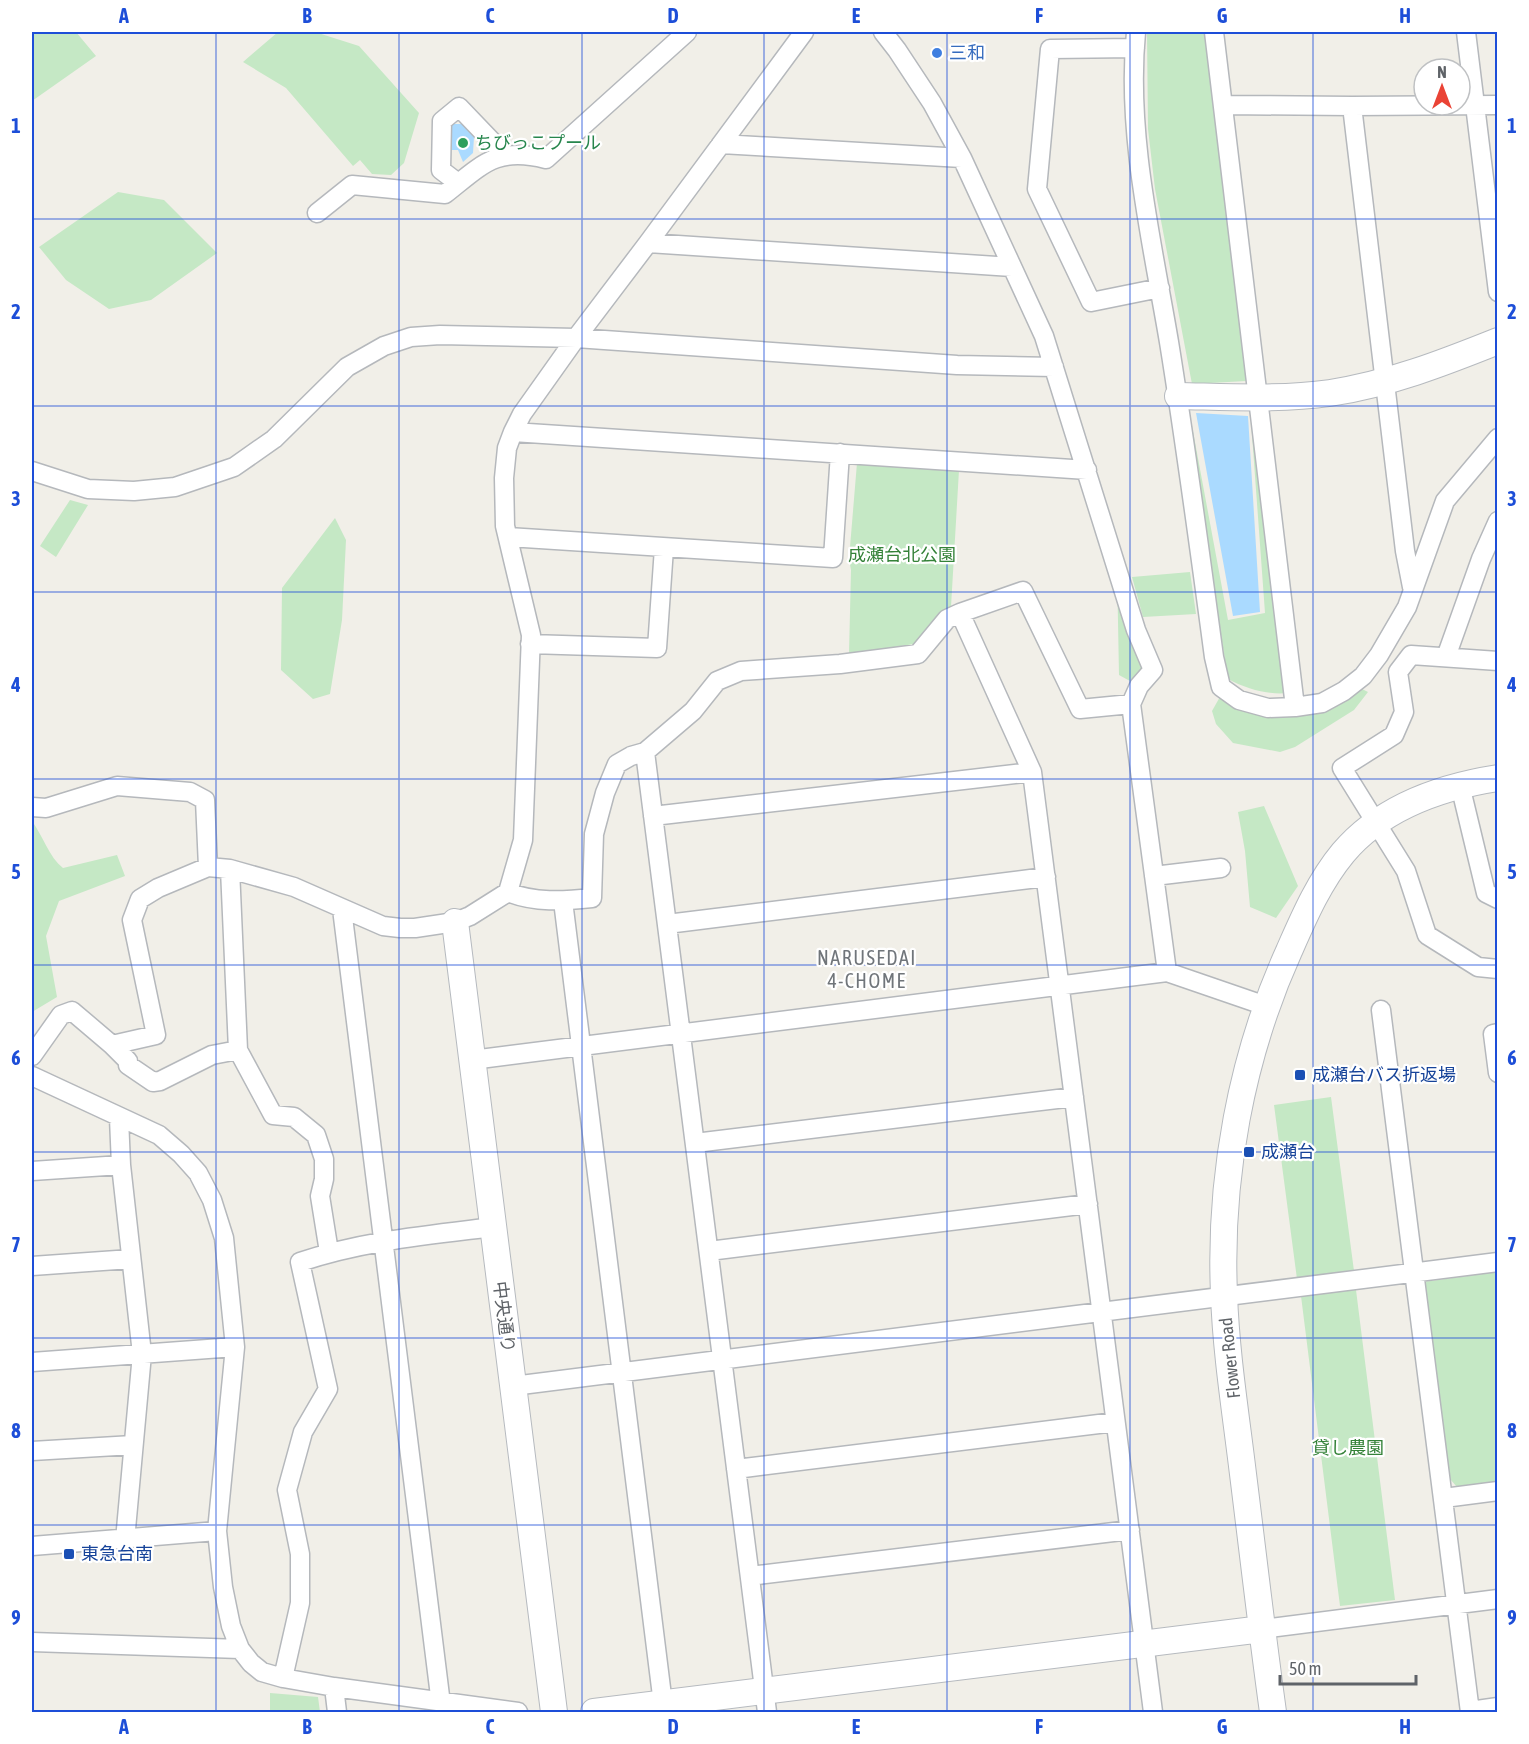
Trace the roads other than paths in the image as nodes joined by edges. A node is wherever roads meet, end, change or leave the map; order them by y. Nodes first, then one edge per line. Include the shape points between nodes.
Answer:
1 (687, 32) edge
2 (804, 32) edge
3 (883, 32) edge
4 (1214, 32) edge
5 (1466, 32) edge
6 (1136, 40) edge
7 (1224, 105) junction
8 (1475, 105) junction
9 (1497, 105) edge
10 (1352, 106) junction
11 (722, 144) junction
12 (504, 155) junction
13 (962, 158) junction
14 (458, 183) junction
15 (317, 213) dead end
16 (648, 243) junction
17 (1012, 267) junction
18 (1160, 288) junction
19 (1497, 291) edge
20 (576, 338) junction
21 (1497, 341) edge
22 (1054, 368) junction
23 (1385, 381) junction
24 (1178, 396) junction
25 (1257, 398) junction
26 (513, 432) junction
27 (1497, 438) edge
28 (840, 453) junction
29 (1087, 470) junction
30 (32, 471) edge
31 (1497, 521) edge
32 (508, 537) junction
33 (664, 548) junction
34 (1489, 560) edge
35 (1413, 589) junction
36 (960, 613) junction
37 (530, 644) junction
38 (1446, 657) junction
39 (1497, 661) edge
40 (1131, 704) junction
41 (1295, 707) junction
42 (645, 752) junction
43 (1032, 772) junction
44 (1497, 778) edge
45 (1460, 784) junction
46 (32, 807) edge
47 (653, 816) junction
48 (1375, 823) junction
49 (208, 867) junction
50 (1221, 868) dead end
51 (230, 869) junction
52 (1154, 876) junction
53 (1046, 878) junction
54 (508, 892) junction
55 (1497, 899) edge
56 (563, 901) junction
57 (342, 909) junction
58 (455, 922) junction
59 (667, 924) junction
60 (1497, 969) edge
61 (1167, 972) junction
62 (1060, 986) junction
63 (1266, 1006) junction
64 (1381, 1010) dead end
65 (1497, 1033) edge
66 (681, 1034) junction
67 (112, 1045) junction
68 (581, 1047) junction
69 (238, 1050) junction
70 (32, 1056) edge
71 (472, 1060) junction
72 (1497, 1073) edge
73 (32, 1076) edge
74 (1074, 1097) junction
75 (119, 1118) junction
76 (695, 1143) junction
77 (121, 1165) junction
78 (32, 1171) edge
79 (1088, 1204) junction
80 (493, 1227) junction
81 (383, 1242) junction
82 (709, 1251) junction
83 (329, 1252) junction
84 (131, 1259) junction
85 (1497, 1262) edge
86 (32, 1266) edge
87 (1414, 1273) junction
88 (1224, 1296) junction
89 (1102, 1312) junction
90 (235, 1347) junction
91 (142, 1354) junction
92 (722, 1359) junction
93 (32, 1362) edge
94 (621, 1372) junction
95 (513, 1386) junction
96 (1115, 1422) junction
97 (133, 1445) junction
98 (32, 1451) edge
99 (736, 1469) junction
100 (1497, 1491) edge
101 (1444, 1498) junction
102 (1130, 1530) junction
103 (217, 1531) junction
104 (125, 1540) junction
105 (32, 1546) edge
106 (750, 1576) junction
107 (1497, 1599) edge
108 (1455, 1605) junction
109 (1262, 1629) junction
110 (32, 1642) edge
111 (1144, 1644) junction
112 (240, 1649) junction
113 (283, 1678) junction
114 (334, 1687) junction
115 (766, 1702) edge
116 (441, 1707) edge
117 (1497, 1707) edge
118 (663, 1708) edge
119 (1470, 1712) edge
120 (337, 1713) edge
121 (518, 1713) edge
122 (554, 1713) edge
123 (594, 1713) edge
124 (1153, 1713) edge
125 (1272, 1713) edge

1 - 12 street via 546,159 528,154
2 - 11 street
3 - 13 street via 932,103
4 - 7 street
5 - 8 street
6 - 18 street via 1138,151
6 - 18 street via 1050,49 1037,189 1091,302
7 - 10 street
7 - 25 street
8 - 9 street
8 - 10 street
8 - 19 street
10 - 23 street
11 - 13 street
11 - 16 street
12 - 14 street via 492,158
12 - 14 street via 459,107 442,121 441,170
13 - 17 street
14 - 15 street via 445,194 352,185
16 - 17 street
16 - 20 street
17 - 22 street via 1044,336
18 - 24 street
20 - 22 street via 957,365
20 - 26 street
20 - 30 street via 440,335 411,337 384,346 347,367 274,439 234,467 175,486 134,491 88,489
21 - 23 street
22 - 29 street
23 - 25 street via 1331,393
23 - 35 street
24 - 25 street
24 - 41 street via 1221,687 1248,703 1268,708
25 - 41 street
26 - 28 street
26 - 32 street via 504,478
27 - 35 street via 1445,501
28 - 29 street
28 - 33 street via 833,558
29 - 40 street via 1136,630 1153,670 1139,686
31 - 34 street
32 - 33 street
32 - 37 street
33 - 37 street via 657,648
34 - 38 street
35 - 41 street via 1407,607 1363,676 1322,703
36 - 40 street via 1023,591 1080,709
36 - 42 street via 947,619 918,654 741,671 717,681 693,711
36 - 43 street
37 - 54 street via 523,840
38 - 39 street
38 - 48 street via 1411,655 1398,672 1404,712 1394,735 1342,768
40 - 52 street
42 - 47 street
42 - 56 street via 617,764 604,793 594,834 592,898
43 - 47 street
43 - 53 street
44 - 45 street, Flower Road
45 - 48 street, Flower Road via 1412,802
45 - 55 street via 1486,893
46 - 49 street via 45,808 117,786 190,792 205,800
47 - 59 street
48 - 60 street via 1406,871 1427,935 1478,967
48 - 63 street, Flower Road via 1342,854 1324,880
49 - 51 street
49 - 67 street via 140,899 132,920 156,1035
50 - 52 street
51 - 57 street via 294,887
51 - 69 street
52 - 61 street
53 - 59 street
53 - 62 street
54 - 56 street via 519,897
54 - 58 street
56 - 68 street
57 - 58 street via 383,926 415,928
57 - 81 street
58 - 71 street, 中央通り
59 - 66 street
61 - 62 street
61 - 63 street
62 - 66 street
62 - 74 street
63 - 88 street, Flower Road via 1231,1156 1224,1232
64 - 87 street
65 - 72 street via 1492,1034
66 - 68 street
66 - 76 street
67 - 69 street via 128,1065 153,1082 212,1055
67 - 70 street via 72,1011 61,1015
68 - 71 street
68 - 94 street
69 - 83 street via 273,1115 294,1118 316,1135 324,1159 320,1197
71 - 80 street, 中央通り
73 - 75 street
74 - 76 street
74 - 79 street
75 - 77 street
75 - 90 street via 159,1135 181,1154 198,1173 212,1200 224,1238
76 - 82 street
77 - 78 street
77 - 84 street
79 - 82 street
79 - 89 street
80 - 81 street
80 - 95 street, 中央通り
81 - 83 street
81 - 116 street
82 - 92 street
83 - 113 street via 300,1262 327,1389 303,1432 287,1490 300,1554 300,1603
84 - 86 street
84 - 91 street
85 - 87 street
87 - 88 street
87 - 101 street
88 - 89 street
88 - 109 street, Flower Road
89 - 92 street
89 - 96 street
90 - 91 street
90 - 103 street
91 - 93 street
91 - 97 street
92 - 94 street
92 - 99 street
94 - 95 street
94 - 118 street
95 - 122 street, 中央通り
96 - 99 street
96 - 102 street
97 - 98 street
97 - 104 street
99 - 106 street
100 - 101 street
101 - 108 street
102 - 106 street
102 - 111 street
103 - 104 street
103 - 112 street via 223,1587
104 - 105 street
106 - 115 street
107 - 108 street
108 - 109 street
108 - 119 street
109 - 111 street
109 - 125 street, Flower Road
110 - 112 street
111 - 115 street
111 - 124 street
112 - 113 street via 262,1672
113 - 114 street
114 - 116 street
114 - 120 street
115 - 118 street
116 - 121 street
117 - 119 street
118 - 123 street

